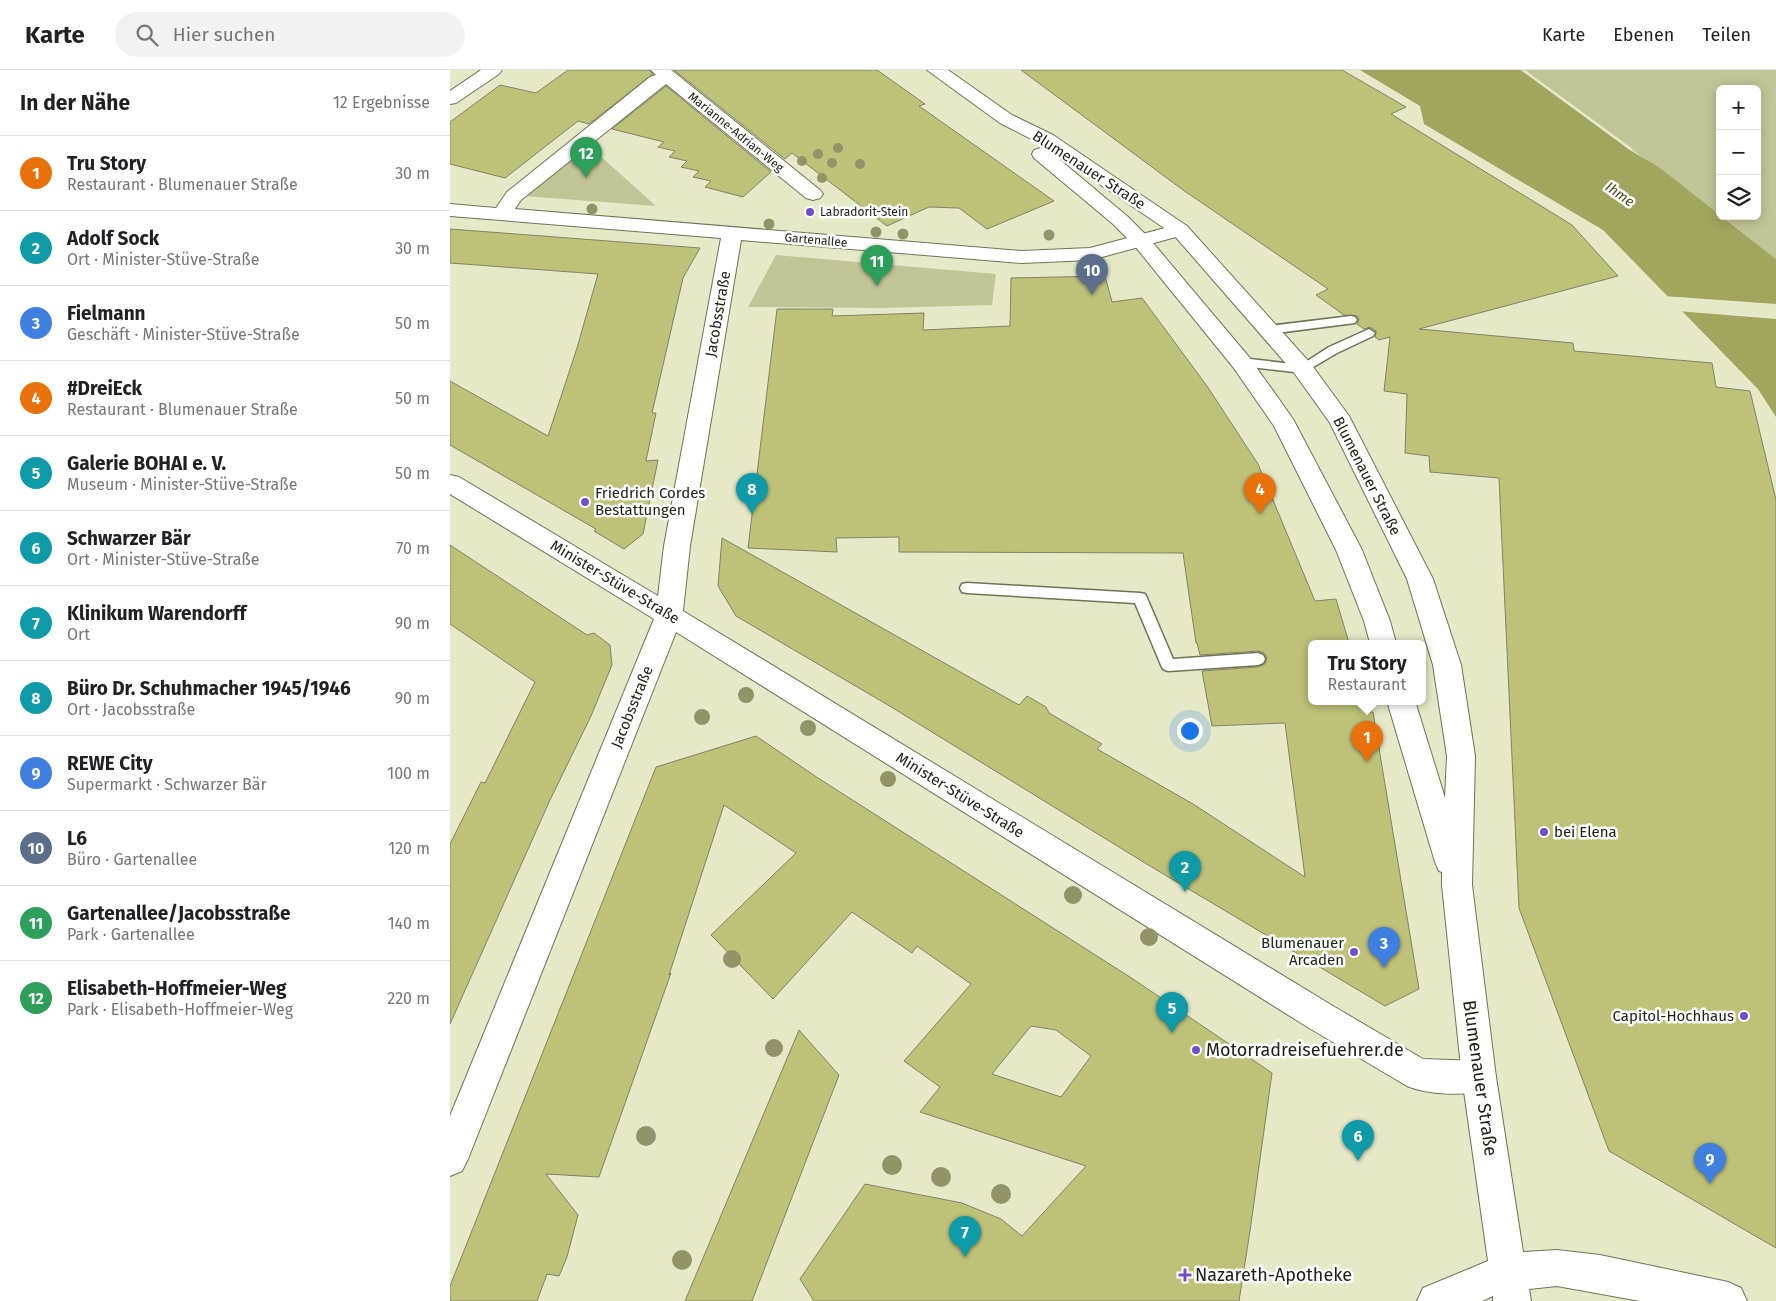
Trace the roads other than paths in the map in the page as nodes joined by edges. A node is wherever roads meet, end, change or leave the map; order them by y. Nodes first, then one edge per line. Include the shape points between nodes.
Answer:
1 (493, 70) edge
2 (936, 70) edge
3 (664, 74) edge
4 (450, 99) edge
5 (1006, 119) junction
6 (813, 194) dead end
7 (450, 210) edge
8 (502, 214) junction
9 (1180, 230) junction
10 (732, 233) junction
11 (1141, 241) junction
12 (1351, 320) dead end
13 (1269, 330) junction
14 (1369, 333) dead end
15 (1241, 362) junction
16 (1303, 368) junction
17 (450, 483) edge
18 (967, 588) dead end
19 (670, 615) junction
20 (1382, 640) edge
21 (1258, 659) dead end
22 (1402, 705) edge
23 (1457, 885) junction
24 (1479, 1077) junction
25 (450, 1159) edge
26 (1509, 1286) edge
27 (1436, 1301) edge
28 (1728, 1301) edge

1 - 4 street
2 - 5 street, Blumenauer Straße
3 - 6 street, Marianne-Adrian-Weg
3 - 8 street via 514,196
5 - 9 street, Blumenauer Straße via 1046,139
5 - 11 street, Blumenauer Straße via 1021,137
7 - 8 street, Gartenallee
8 - 10 street, Gartenallee
9 - 11 street, Gartenallee
9 - 13 street, Blumenauer Straße
10 - 11 street, Gartenallee via 1022,258 1091,254
10 - 19 street, Jacobsstraße via 677,546
11 - 15 street, Blumenauer Straße
12 - 13 lane
13 - 16 street, Blumenauer Straße
14 - 16 lane
15 - 16 lane
15 - 20 street, Blumenauer Straße via 1285,424 1345,541
16 - 23 street, Blumenauer Straße via 1342,421 1420,579 1447,665 1461,756
17 - 19 street, Minister-Stüve-Straße
18 - 21 lane via 1140,598 1168,665
19 - 24 street, Minister-Stüve-Straße via 1419,1075
19 - 25 street, Jacobsstraße
22 - 23 street, Blumenauer Straße
23 - 24 street, Blumenauer Straße
24 - 26 street, Blumenauer Straße
26 - 27 street
26 - 28 street via 1557,1268

